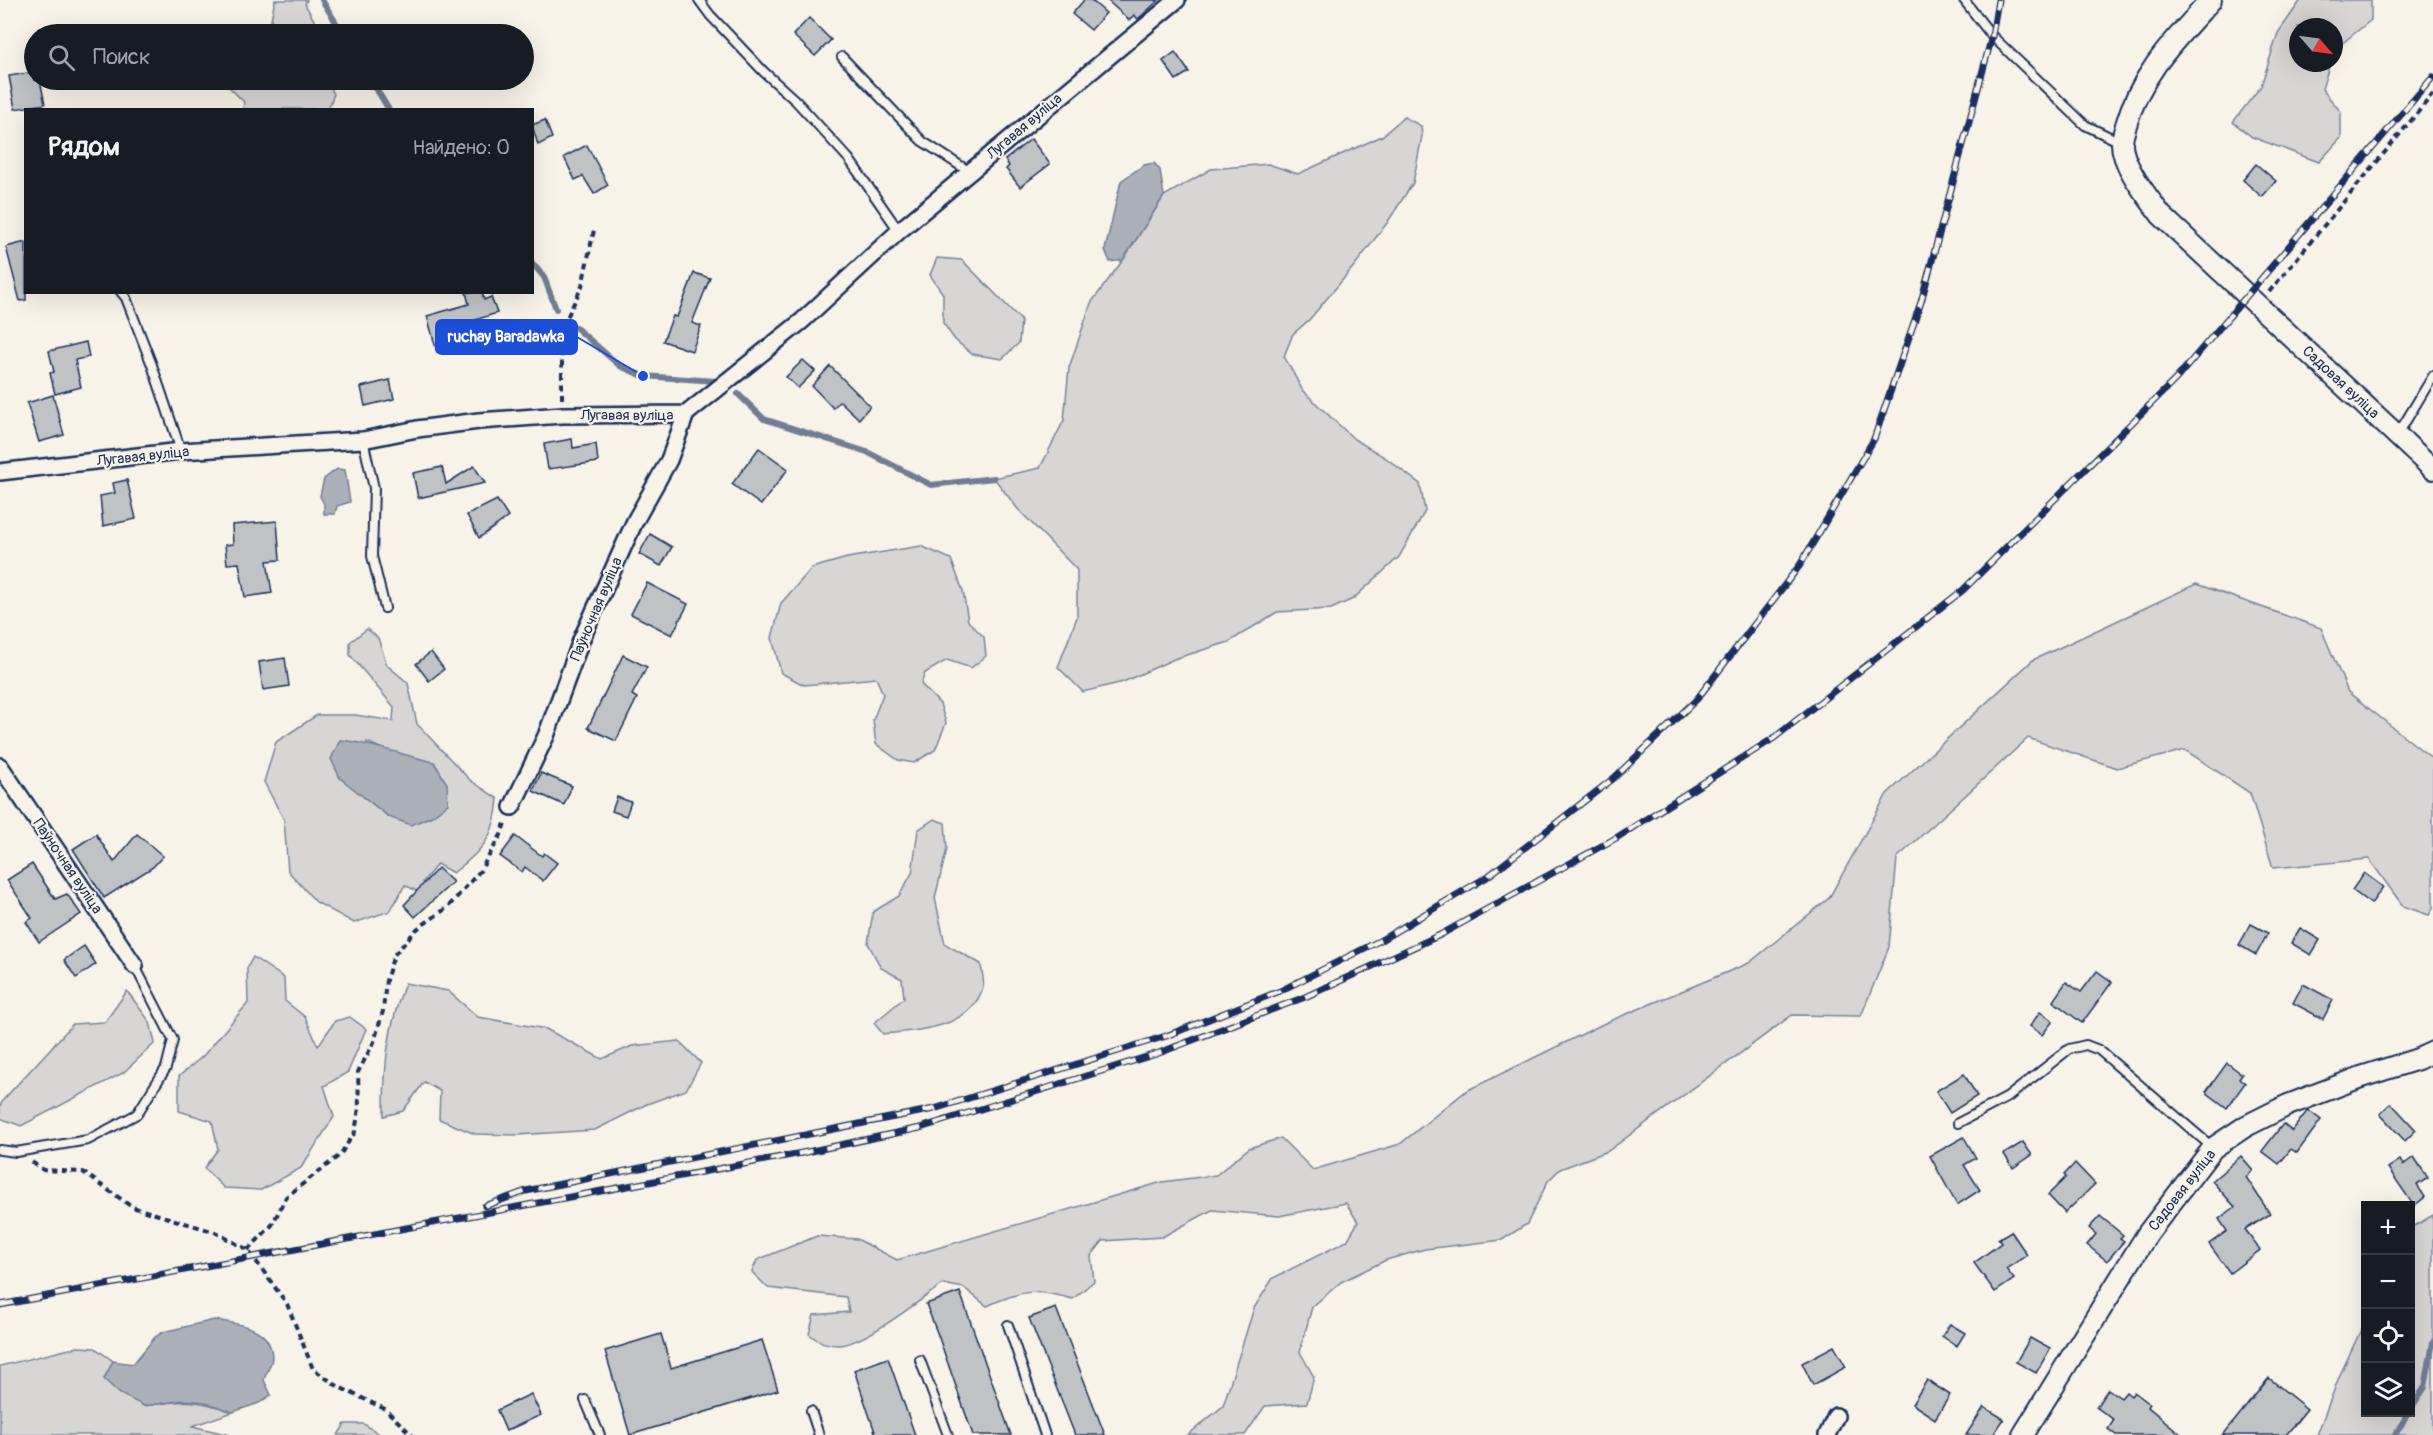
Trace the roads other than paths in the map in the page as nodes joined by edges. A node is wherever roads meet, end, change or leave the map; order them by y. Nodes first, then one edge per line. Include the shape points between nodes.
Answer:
1 (699, 0) edge
2 (1177, 0) edge
3 (1964, 0) edge
4 (2211, 0) edge
5 (842, 57) dead end
6 (2121, 143) junction
7 (970, 172) junction
8 (899, 231) junction
9 (123, 294) edge
10 (2433, 376) edge
11 (686, 414) junction
12 (2398, 434) junction
13 (363, 440) junction
14 (181, 451) junction
15 (2433, 469) edge
16 (0, 472) edge
17 (386, 608) dead end
18 (0, 766) edge
19 (512, 807) road end
20 (135, 966) joint
21 (2433, 1052) edge
22 (1958, 1123) dead end
23 (2213, 1148) junction
24 (0, 1150) edge
25 (1008, 1325) dead end
26 (920, 1360) dead end
27 (585, 1400) dead end
28 (810, 1411) dead end
29 (1836, 1416) dead end
30 (600, 1435) edge
31 (819, 1435) edge
32 (948, 1435) edge
33 (1045, 1435) edge
34 (1827, 1435) edge
35 (2023, 1435) edge

1 - 8 lane via 849,159
2 - 7 street, Лугавая вуліца
3 - 6 lane via 1992,36 2085,125
4 - 6 street via 2145,77
5 - 7 lane via 922,141
6 - 12 street, Садовая вуліца via 2132,173 2161,214
7 - 8 street, Лугавая вуліца
8 - 11 street, Лугавая вуліца via 802,321
9 - 14 lane
10 - 12 lane
11 - 13 street, Лугавая вуліца via 562,415 479,421
11 - 19 street, Паўночная вуліца via 669,460 635,521 582,638 546,736
12 - 15 street, Садовая вуліца
13 - 14 street, Лугавая вуліца
13 - 17 lane via 374,488 372,556
14 - 16 street, Лугавая вуліца
18 - 20 street, Паўночная вуліца
20 - 24 lane via 173,1040 166,1068 137,1114 88,1140 16,1152
21 - 23 street, Садовая вуліца via 2288,1105
22 - 23 lane via 2008,1097 2069,1049 2086,1045 2099,1050
23 - 35 street, Садовая вуліца via 2148,1233
25 - 33 lane
26 - 32 lane
27 - 30 lane
28 - 31 lane
29 - 34 street

